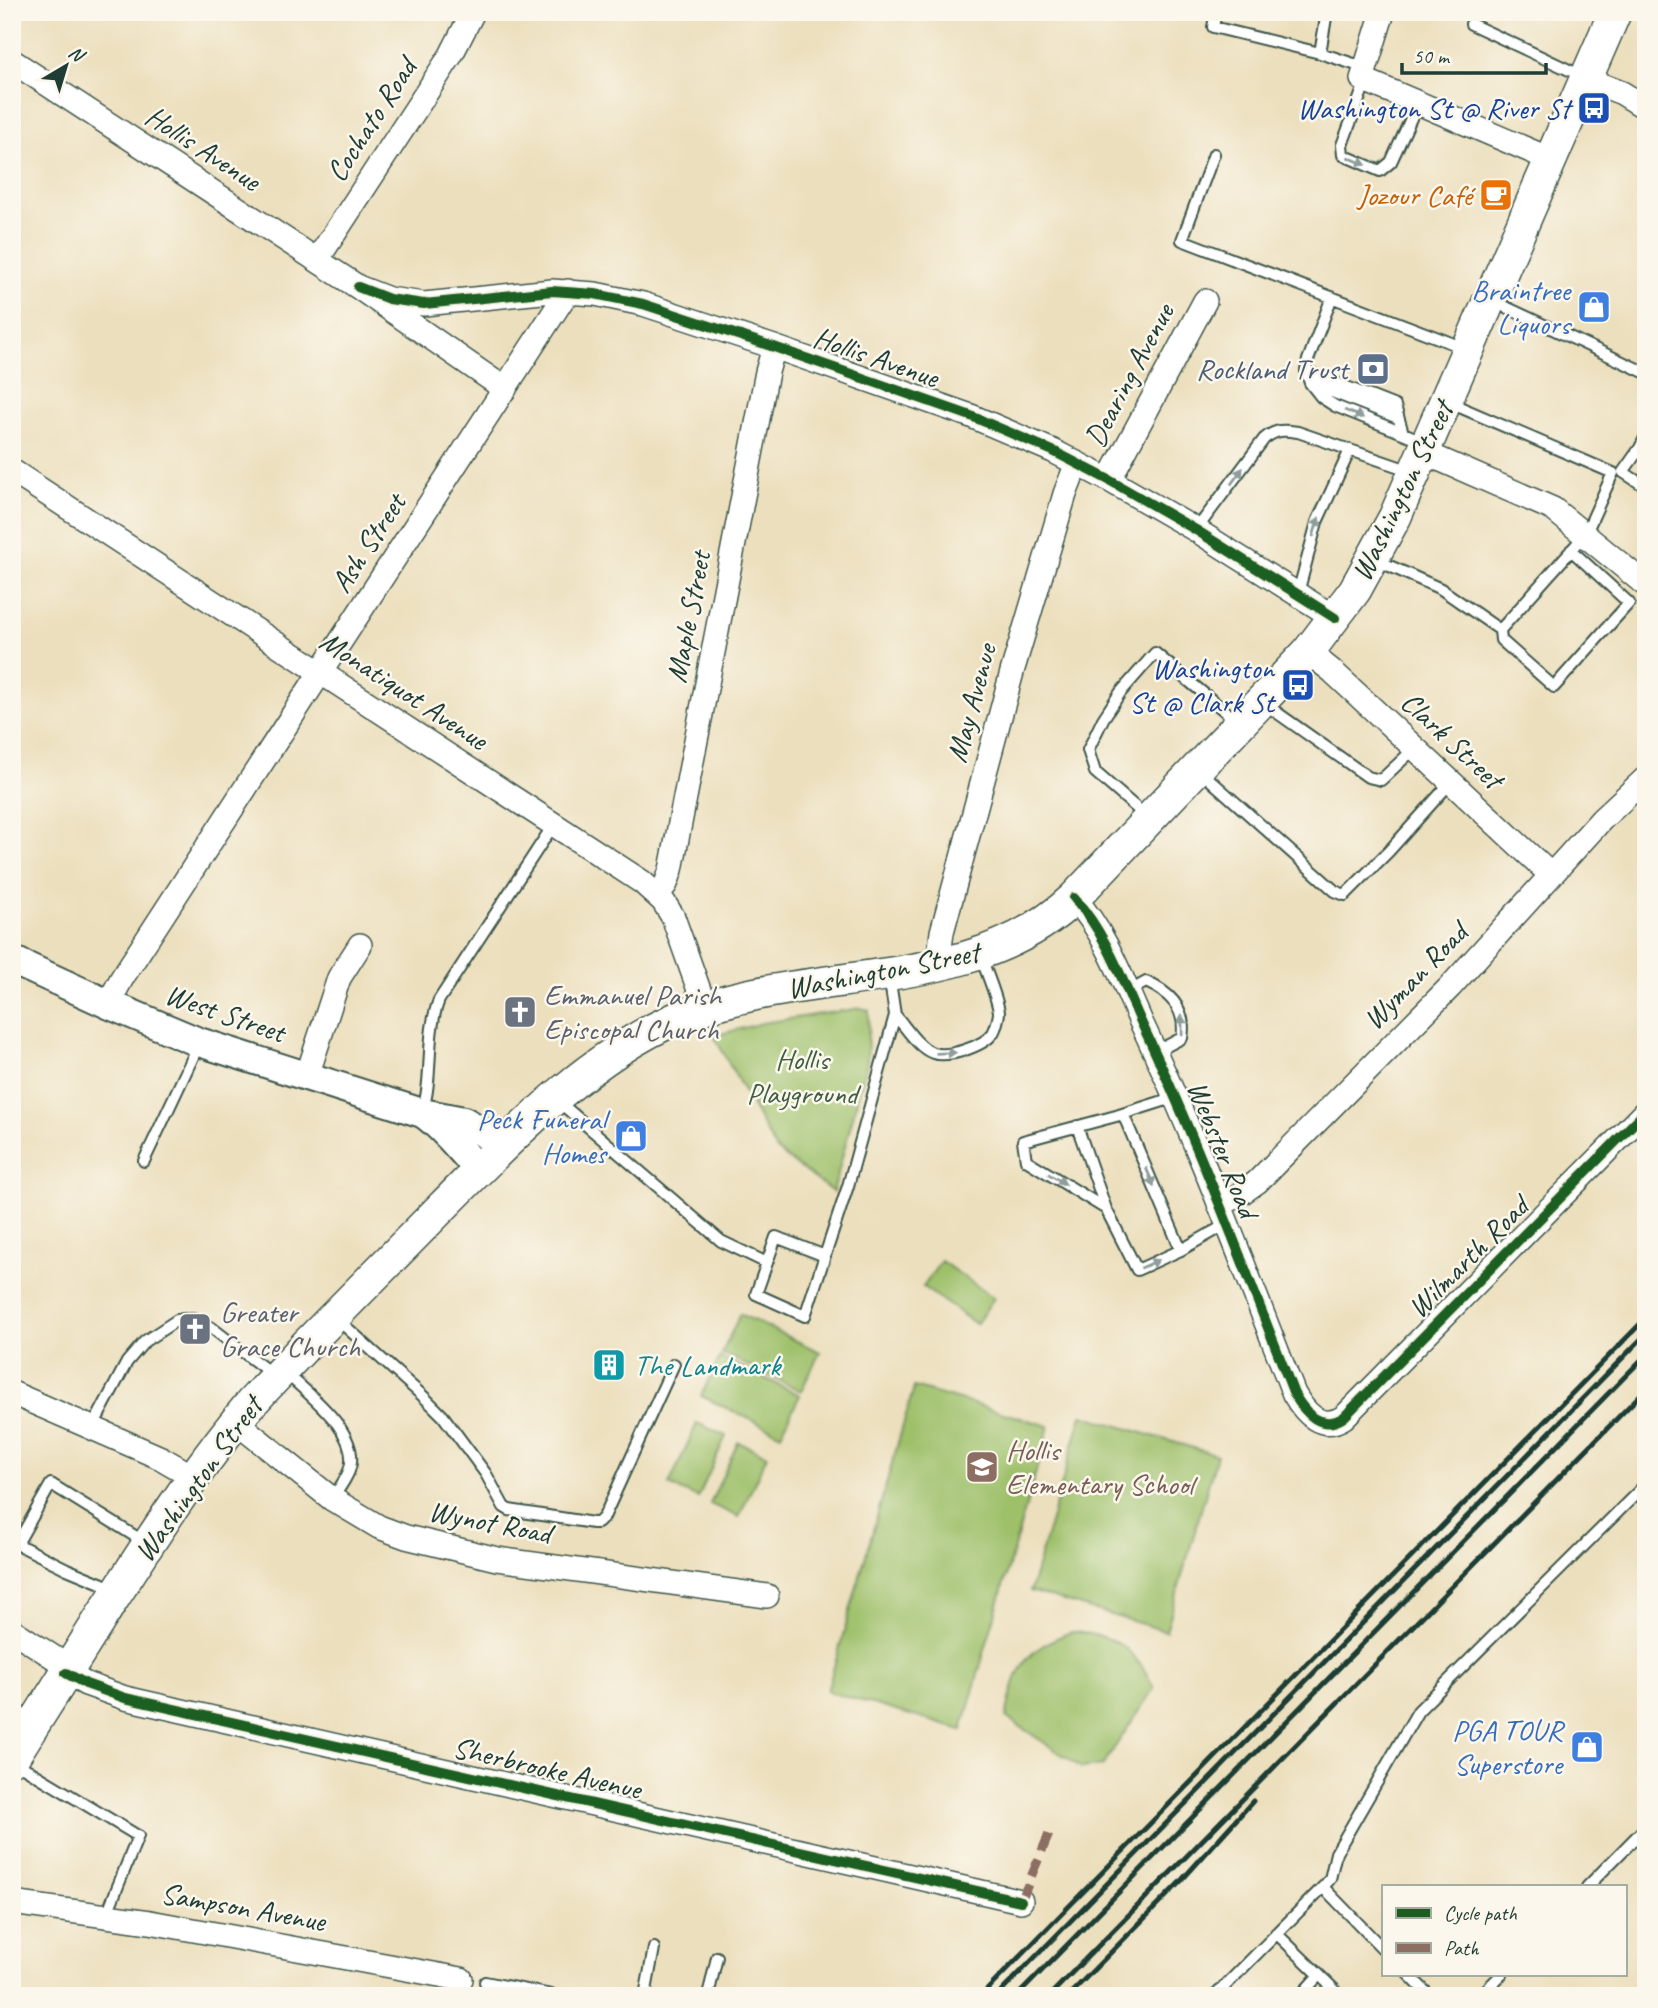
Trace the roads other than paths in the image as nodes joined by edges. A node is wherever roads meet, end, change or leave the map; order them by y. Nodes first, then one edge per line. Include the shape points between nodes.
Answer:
1 (473, 12) edge
2 (1216, 12) edge
3 (1327, 12) edge
4 (1383, 12) edge
5 (1615, 12) edge
6 (1471, 23) dead end
7 (1321, 53) junction
8 (12, 61) edge
9 (1366, 74) junction
10 (1587, 79) junction
11 (1418, 103) junction
12 (1646, 108) edge
13 (1214, 154) dead end
14 (1552, 160) junction
15 (317, 260) junction
16 (358, 287) junction
17 (568, 291) junction
18 (1332, 297) junction
19 (1490, 300) junction
20 (1205, 301) dead end
21 (774, 347) junction
22 (1468, 349) junction
23 (1306, 371) junction
24 (1646, 373) edge
25 (1310, 383) junction
26 (505, 389) junction
27 (1446, 401) junction
28 (1398, 418) junction
29 (1646, 436) edge
30 (1350, 450) junction
31 (1417, 450) junction
32 (1077, 463) junction
33 (12, 471) edge
34 (1618, 472) junction
35 (1109, 480) junction
36 (1646, 487) edge
37 (1196, 530) junction
38 (1578, 542) junction
39 (1373, 559) junction
40 (1646, 585) edge
41 (1298, 593) junction
42 (1335, 618) junction
43 (1500, 630) junction
44 (1308, 652) junction
45 (321, 674) junction
46 (1262, 702) junction
47 (1240, 724) junction
48 (1415, 748) junction
49 (1198, 769) junction
50 (1646, 778) edge
51 (1451, 782) junction
52 (1150, 819) junction
53 (554, 824) junction
54 (1551, 875) junction
55 (657, 895) junction
56 (1074, 898) junction
57 (360, 945) dead end
58 (979, 953) junction
59 (12, 960) edge
60 (942, 963) junction
61 (888, 973) junction
62 (1128, 992) junction
63 (107, 1004) junction
64 (705, 1007) junction
65 (895, 1015) junction
66 (200, 1042) junction
67 (1155, 1052) junction
68 (307, 1076) junction
69 (1176, 1097) junction
70 (556, 1099) junction
71 (1646, 1111) edge
72 (422, 1112) junction
73 (1120, 1115) junction
74 (1077, 1126) junction
75 (491, 1159) junction
76 (144, 1161) dead end
77 (1106, 1209) junction
78 (1223, 1214) junction
79 (1181, 1250) junction
80 (825, 1256) junction
81 (767, 1263) junction
82 (334, 1317) junction
83 (674, 1364) dead end
84 (279, 1373) junction
85 (12, 1394) edge
86 (1318, 1420) joint
87 (236, 1422) junction
88 (92, 1428) junction
89 (194, 1477) junction
90 (1646, 1484) edge
91 (332, 1499) junction
92 (148, 1544) junction
93 (119, 1590) junction
94 (766, 1597) dead end
95 (12, 1630) edge
96 (68, 1670) junction
97 (12, 1760) edge
98 (1646, 1827) edge
99 (1589, 1885) edge
100 (1323, 1887) junction
101 (1021, 1901) dead end
102 (12, 1903) edge
103 (106, 1916) junction
104 (1276, 1933) junction
105 (654, 1948) dead end
106 (1382, 1948) edge
107 (716, 1957) dead end
108 (1319, 1975) junction
109 (1410, 1976) edge
110 (1500, 1976) edge
111 (461, 1979) dead end
112 (485, 1982) dead end
113 (557, 1996) edge
114 (645, 1996) edge
115 (708, 1996) edge
116 (1215, 1996) edge
117 (1300, 1996) edge
118 (1341, 1996) edge
119 (1430, 1996) edge
120 (1480, 1996) edge

1 - 15 street, Cochato Road via 451,55
2 - 7 lane via 1213,27
3 - 7 lane
4 - 9 street
5 - 10 main road, Washington Street
6 - 10 lane
7 - 9 lane
8 - 15 street, Hollis Avenue
9 - 11 street
9 -> 11 lane via 1342,145 1343,155 1380,171 1388,166
10 - 12 street
10 - 14 main road, Washington Street
11 - 14 street
13 - 18 lane via 1182,240
14 - 19 main road, Washington Street
15 - 16 street, Hollis Avenue
16 - 17 street, Hollis Avenue via 389,299 424,304
16 - 26 street, Hollis Avenue
17 - 21 street, Hollis Avenue via 643,304
17 - 26 street, Ash Street
18 - 22 lane
18 - 23 lane
19 - 22 main road, Washington Street
19 - 24 lane
20 - 35 street, Dearing Avenue
21 - 32 street, Hollis Avenue via 981,420
21 - 55 street, Maple Street via 671,870
22 - 27 main road, Washington Street
23 - 25 lane
23 - 28 lane via 1395,406
25 - 28 lane
25 -> 31 lane via 1335,406
26 - 45 street, Ash Street
27 - 31 main road, Washington Street
27 - 34 lane
28 - 31 lane
29 - 34 lane
30 - 31 lane
37 -> 30 lane via 1272,433 1283,429 1298,432
41 -> 30 lane via 1317,522
31 - 38 street via 1553,509
31 - 39 main road, Washington Street via 1395,517
32 - 35 street, Hollis Avenue
32 - 60 street, May Avenue via 1012,672 942,932
33 - 45 street, Monatiquot Avenue
34 - 36 lane
34 - 38 lane
35 - 37 street, Hollis Avenue
37 - 41 street, Hollis Avenue
38 - 40 street
38 - 43 lane
38 - 43 lane via 1629,603 1554,687 1501,640
39 - 42 main road, Washington Street
39 - 43 lane via 1441,589
41 - 42 street, Hollis Avenue
42 - 44 main road, Washington Street
44 - 46 main road, Washington Street
44 - 48 street, Clark Street
45 - 53 street, Monatiquot Avenue
45 - 63 street, Ash Street
46 - 47 main road, Washington Street
46 - 48 lane via 1368,777 1381,780
47 - 49 main road, Washington Street
47 - 52 lane via 1155,653 1108,710 1088,751 1095,772
48 - 51 street, Clark Street
49 - 51 lane via 1345,895
49 - 52 main road, Washington Street
50 - 54 street, Wyman Road
51 - 54 street, Clark Street
52 - 56 main road, Washington Street
53 - 55 street, Monatiquot Avenue
53 - 72 lane via 439,1000
54 - 78 street, Wyman Road via 1455,981
55 - 64 street, Monatiquot Avenue via 673,917
56 - 58 main road, Washington Street via 1026,933
56 - 62 street, Webster Road via 1095,926
57 - 68 street via 339,978
58 - 60 main road, Washington Street
65 -> 58 lane via 920,1045 933,1053 960,1052 982,1042 994,1032 999,1013
59 - 63 street, West Street
60 - 61 main road, Washington Street
61 - 64 main road, Washington Street
61 - 65 lane
62 - 67 street, Webster Road
67 -> 62 lane via 1182,1038 1182,1013 1162,989 1146,982
63 - 66 street, West Street
64 - 70 main road, Washington Street via 641,1036
65 - 80 lane
66 - 68 street, West Street
66 - 76 lane
67 - 69 street, Webster Road
68 - 72 street, West Street
69 - 73 lane
69 - 78 street, Webster Road
70 - 75 main road, Washington Street
70 - 81 lane via 721,1241
71 - 86 street, Wilmarth Road via 1344,1417 1331,1424
72 - 75 street, West Street via 464,1121 484,1133
73 - 74 lane
73 -> 79 lane
74 - 77 lane
74 -> 77 lane via 1023,1141 1026,1160
75 - 82 main road, Washington Street
77 -> 79 lane via 1137,1270
78 - 79 lane
78 - 86 street, Webster Road via 1294,1394
80 - 81 lane via 776,1237
80 - 81 lane via 805,1316 755,1294
82 - 83 lane via 443,1416 504,1507 593,1523 604,1517
82 - 84 main road, Washington Street
84 - 87 main road, Washington Street
84 - 88 lane via 193,1318 177,1320 145,1341 127,1362
84 - 91 lane via 341,1428 349,1443 349,1471
85 - 88 street
87 - 89 main road, Washington Street
87 - 91 street, Wynot Road
88 - 89 street
89 - 92 main road, Washington Street
90 - 100 lane via 1418,1710 1336,1853 1330,1879
91 - 94 street, Wynot Road via 392,1532 441,1547
92 - 93 main road, Washington Street
92 - 93 lane via 51,1484 17,1544
93 - 96 main road, Washington Street
95 - 96 street, Sherbrooke Avenue
96 - 97 main road, Washington Street
96 - 101 street, Sherbrooke Avenue via 86,1684 125,1698
97 - 103 lane via 138,1836
98 - 99 lane
100 - 104 lane
100 - 106 lane
102 - 103 street, Sampson Avenue
103 - 111 street, Sampson Avenue
104 - 108 lane
104 - 116 lane
105 - 114 lane
107 - 115 lane
108 - 117 lane
108 - 118 lane
109 - 119 lane
110 - 120 lane
112 - 113 lane

